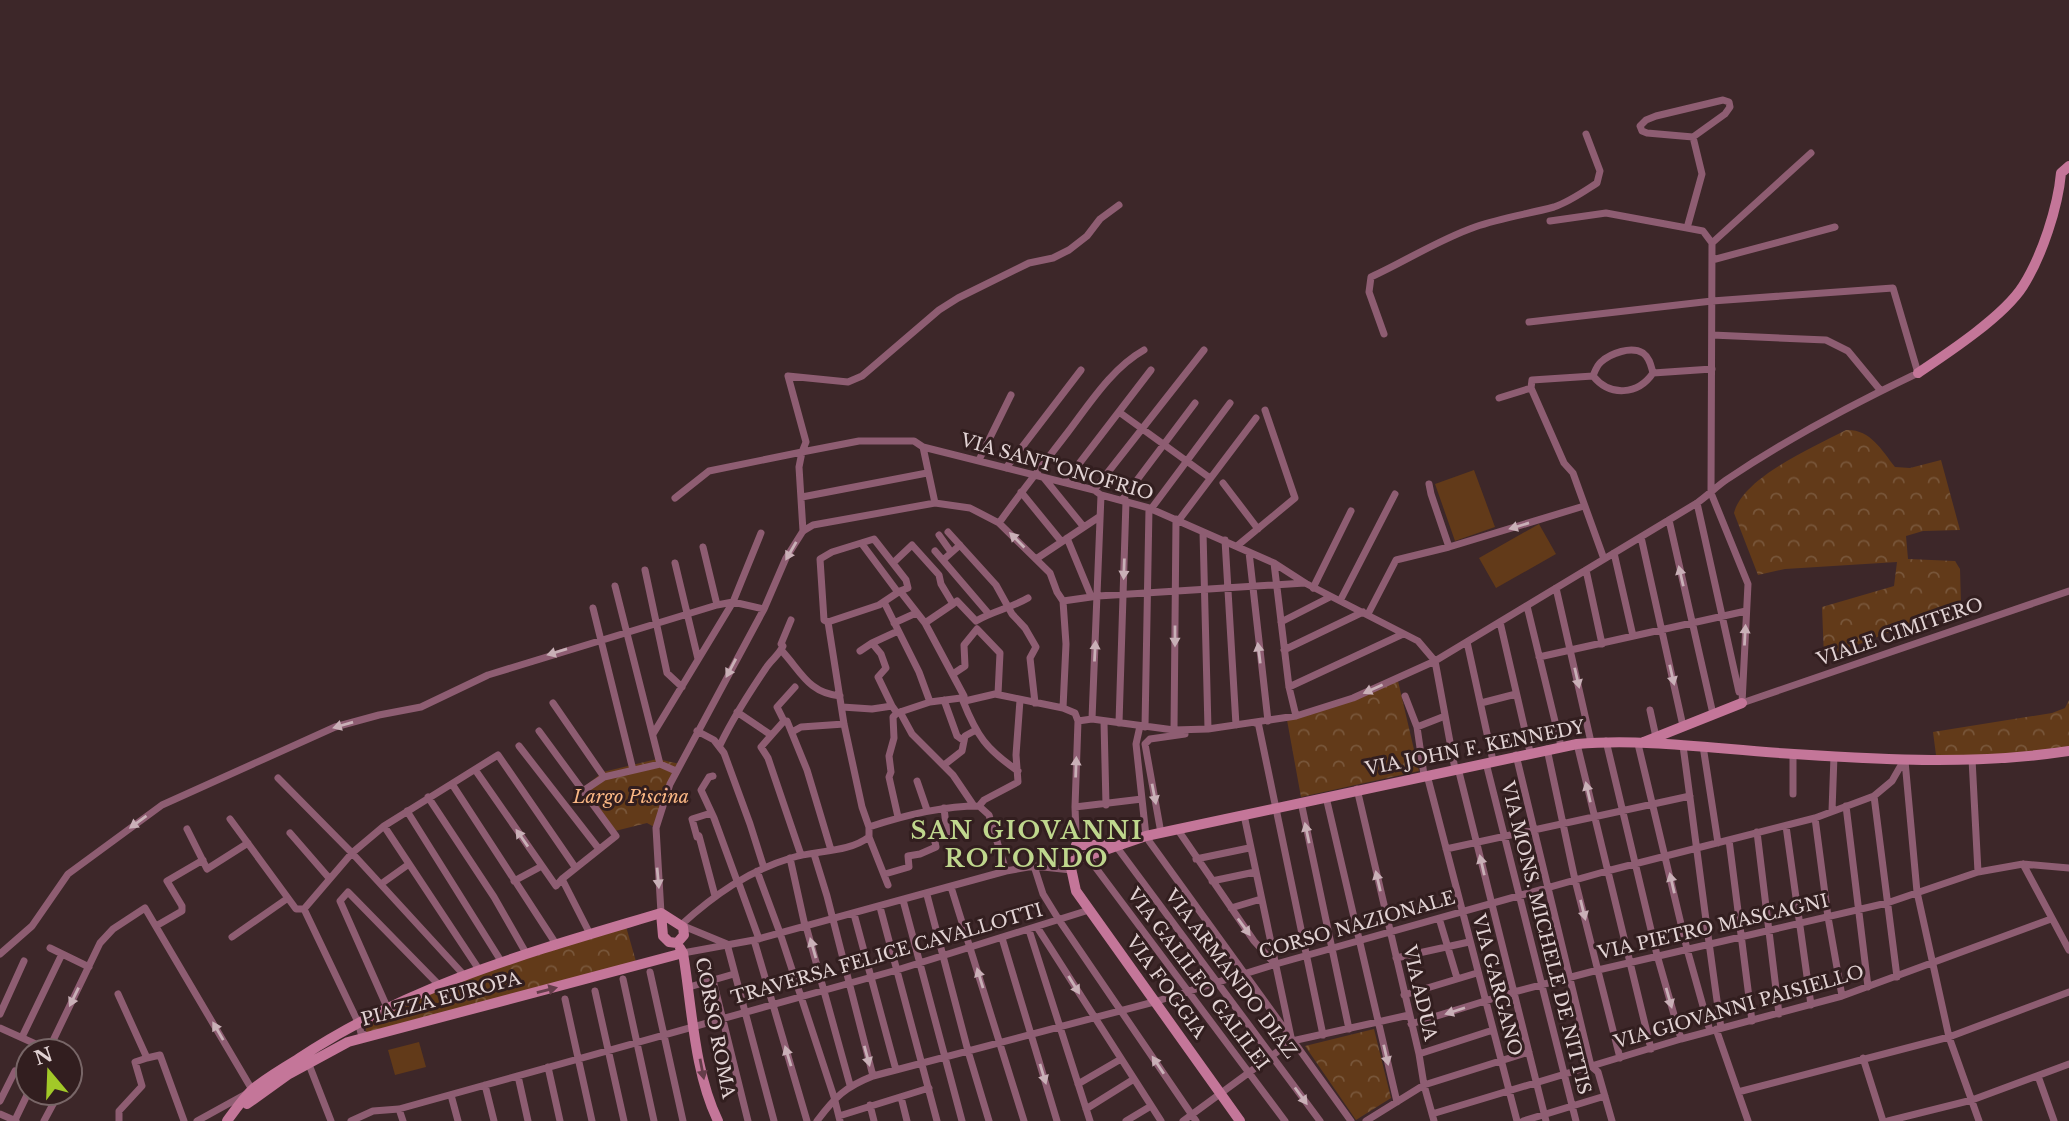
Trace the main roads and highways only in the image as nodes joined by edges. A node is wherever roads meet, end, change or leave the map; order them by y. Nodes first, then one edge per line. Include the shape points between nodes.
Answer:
1 (2069, 166) edge
2 (1918, 373) road end
3 (1742, 703) road end
4 (1638, 744) junction
5 (2069, 751) edge
6 (1076, 845) road end
7 (1116, 846) junction
8 (1078, 862) joint
9 (661, 912) junction
10 (679, 924) junction
11 (663, 931) junction
12 (678, 946) junction
13 (348, 1036) junction
14 (254, 1093) junction
15 (227, 1121) edge
16 (718, 1121) edge
17 (1240, 1121) edge

1 - 2 main road via 2061,173 2040,250 2023,286 1977,330
3 - 4 main road
4 - 5 main road, VIA JOHN F. KENNEDY via 1905,760 2018,759
4 - 7 main road, VIA JOHN F. KENNEDY via 1606,741 1546,748
6 - 7 main road
7 - 8 main road, VIA JOHN F. KENNEDY
8 - 17 main road, VIA FOGGIA via 1076,891
9 - 10 main road
9 - 11 main road
9 - 13 main road, PIAZZA EUROPA via 478,968 358,1022
10 - 11 main road via 668,924
10 - 12 main road via 684,935
11 - 12 main road via 665,939
13 -> 12 main road, PIAZZA EUROPA via 366,1036 670,957
12 -> 16 main road, CORSO ROMA via 710,1105
13 - 14 main road, PIAZZA EUROPA
13 - 14 main road, PIAZZA EUROPA via 313,1049
14 - 15 main road, PIAZZA EUROPA

